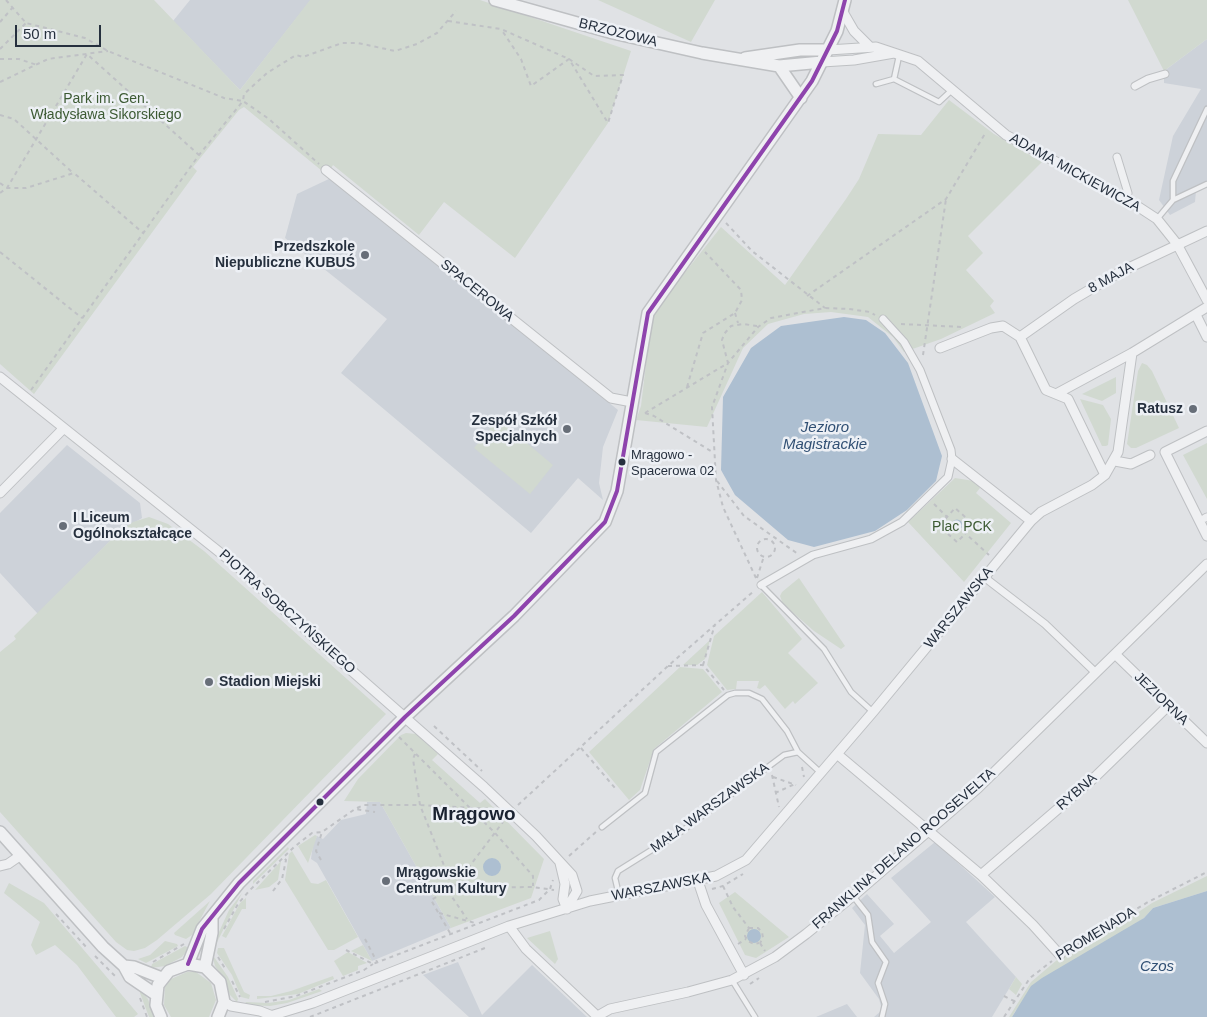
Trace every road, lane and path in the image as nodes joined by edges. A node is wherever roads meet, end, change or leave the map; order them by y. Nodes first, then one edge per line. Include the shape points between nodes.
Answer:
1 (6, 0) edge
2 (495, 0) edge
3 (845, 0) edge
4 (14, 6) junction
5 (456, 11) dead end
6 (842, 12) junction
7 (448, 21) junction
8 (0, 22) edge
9 (26, 22) junction
10 (500, 29) junction
11 (870, 47) junction
12 (0, 49) edge
13 (828, 50) junction
14 (108, 51) junction
15 (87, 54) junction
16 (897, 54) junction
17 (0, 59) edge
18 (569, 59) junction
19 (744, 59) junction
20 (822, 62) junction
21 (37, 65) junction
22 (779, 66) junction
23 (1165, 74) dead end
24 (894, 79) junction
25 (0, 82) edge
26 (876, 84) dead end
27 (1136, 86) dead end
28 (953, 89) junction
29 (801, 98) junction
30 (243, 101) junction
31 (1207, 109) edge
32 (0, 115) edge
33 (986, 131) dead end
34 (37, 138) junction
35 (199, 155) junction
36 (1117, 157) dead end
37 (326, 170) joint
38 (74, 174) junction
39 (0, 183) edge
40 (1207, 184) edge
41 (7, 188) junction
42 (0, 193) edge
43 (1128, 193) dead end
44 (946, 199) junction
45 (1173, 200) junction
46 (1157, 219) junction
47 (722, 220) dead end
48 (1207, 231) edge
49 (143, 233) junction
50 (1177, 244) junction
51 (702, 249) dead end
52 (0, 252) edge
53 (807, 296) junction
54 (1207, 300) edge
55 (1207, 307) edge
56 (825, 308) junction
57 (735, 313) junction
58 (1196, 315) junction
59 (82, 318) junction
60 (883, 319) junction
61 (739, 324) junction
62 (758, 326) junction
63 (928, 326) junction
64 (964, 327) dead end
65 (1020, 336) junction
66 (1207, 337) edge
67 (940, 348) dead end
68 (1132, 353) junction
69 (728, 363) junction
70 (920, 370) junction
71 (0, 377) edge
72 (687, 387) junction
73 (1056, 394) junction
74 (26, 399) junction
75 (632, 402) junction
76 (63, 429) junction
77 (1207, 431) edge
78 (714, 453) junction
79 (1150, 455) dead end
80 (952, 459) junction
81 (1115, 460) junction
82 (1105, 475) junction
83 (716, 480) junction
84 (0, 493) edge
85 (927, 497) junction
86 (947, 517) junction
87 (1031, 521) junction
88 (965, 533) junction
89 (772, 535) junction
90 (1207, 536) edge
91 (770, 540) junction
92 (813, 555) junction
93 (989, 555) dead end
94 (764, 556) junction
95 (1207, 564) edge
96 (984, 577) junction
97 (756, 578) junction
98 (761, 585) junction
99 (715, 624) junction
100 (1116, 655) junction
101 (703, 665) junction
102 (668, 666) junction
103 (1096, 673) junction
104 (728, 695) junction
105 (1168, 706) junction
106 (874, 712) junction
107 (405, 717) junction
108 (394, 742) dead end
109 (1207, 743) edge
110 (581, 748) junction
111 (798, 752) junction
112 (415, 754) junction
113 (837, 754) junction
114 (799, 763) dead end
115 (770, 771) dead end
116 (821, 773) junction
117 (773, 776) junction
118 (804, 780) dead end
119 (795, 784) junction
120 (798, 787) dead end
121 (616, 788) dead end
122 (775, 793) junction
123 (786, 802) dead end
124 (420, 805) junction
125 (516, 807) dead end
126 (470, 808) junction
127 (355, 809) junction
128 (375, 812) dead end
129 (507, 818) dead end
130 (504, 822) junction
131 (602, 827) joint
132 (929, 831) junction
133 (0, 832) edge
134 (322, 832) junction
135 (495, 833) junction
136 (21, 855) junction
137 (283, 857) junction
138 (321, 860) dead end
139 (563, 860) junction
140 (0, 866) edge
141 (1207, 872) edge
142 (982, 874) junction
143 (698, 881) junction
144 (532, 887) junction
145 (453, 888) junction
146 (550, 889) junction
147 (559, 890) dead end
148 (706, 890) dead end
149 (273, 891) dead end
150 (448, 891) junction
151 (619, 895) junction
152 (854, 896) junction
153 (567, 909) junction
154 (438, 913) junction
155 (212, 919) junction
156 (467, 919) junction
157 (476, 924) junction
158 (509, 926) junction
159 (749, 928) junction
160 (223, 932) dead end
161 (450, 934) junction
162 (365, 939) dead end
163 (746, 939) junction
164 (760, 943) junction
165 (738, 944) dead end
166 (188, 945) dead end
167 (492, 945) dead end
168 (346, 950) dead end
169 (766, 953) dead end
170 (1060, 955) junction
171 (377, 962) junction
172 (188, 964) junction
173 (373, 964) junction
174 (147, 965) dead end
175 (124, 966) junction
176 (205, 967) junction
177 (744, 975) junction
178 (162, 978) junction
179 (732, 980) junction
180 (139, 994) dead end
181 (155, 994) junction
182 (1004, 996) dead end
183 (241, 1000) dead end
184 (246, 1000) dead end
185 (1014, 1001) junction
186 (224, 1002) junction
187 (259, 1002) dead end
188 (268, 1016) edge
189 (597, 1016) edge
190 (146, 1017) edge
191 (161, 1017) edge
192 (218, 1017) edge
193 (310, 1017) edge
194 (755, 1017) edge
195 (882, 1017) edge
196 (1004, 1017) edge

1 - 4 path
2 - 19 street, BRZOZOWA via 613,33
3 - 6 street
4 - 8 path
4 - 9 path
5 - 7 path
6 - 11 street
6 - 13 street via 838,31
7 - 10 path
7 - 30 path via 437,33 395,51 342,42 303,57 296,55 267,73 244,94
9 - 12 path
9 - 14 path via 85,38
10 - 18 path
10 - 18 path via 521,59 531,86
11 - 13 street, ADAMA MICKIEWICZA
11 - 16 street, ADAMA MICKIEWICZA
13 - 19 street, BRZOZOWA via 800,50
13 - 20 street
14 - 15 path
14 - 30 path via 224,98
15 - 21 path via 48,59
15 - 34 path
15 - 35 path
16 - 20 street
16 - 24 lane
16 - 28 street, ADAMA MICKIEWICZA via 918,61
17 - 21 path via 19,59
18 - 18 path via 594,76 623,75 608,123
19 - 22 street, BRZOZOWA
20 - 22 street, BRZOZOWA
20 - 29 street
21 - 25 path
22 - 29 street
23 - 27 street
24 - 26 lane
24 - 28 lane via 939,102
28 - 46 street, ADAMA MICKIEWICZA via 1006,134
29 - 75 street via 648,312
30 - 35 path
30 - 37 path via 269,119
31 - 45 lane via 1173,181
32 - 34 path via 14,119
33 - 44 path
34 - 38 path
34 - 41 path
35 - 49 path
36 - 43 street
37 - 75 street, SPACEROWA via 611,398
38 - 41 path via 26,188
38 - 49 path
39 - 41 path
40 - 45 lane
41 - 42 path
44 - 53 path
44 - 63 path
45 - 46 lane
46 - 50 street, ADAMA MICKIEWICZA
47 - 53 path via 752,251
48 - 50 street, 8 MAJA
49 - 59 path
50 - 54 street, ADAMA MICKIEWICZA
50 - 65 street, 8 MAJA via 1082,294
51 - 57 path via 741,290 742,300
52 - 59 path
53 - 56 path
55 - 58 street
56 - 60 path via 870,312
56 - 62 path via 771,318
57 - 61 path
57 - 72 path via 703,333
58 - 66 street
58 - 68 street
59 - 74 path
60 - 63 path via 908,326
60 - 70 street via 904,342
61 - 62 path
61 - 69 path via 731,326 724,334 722,347
62 - 69 path
63 - 64 path
63 - 70 path
65 - 67 street via 1003,326
65 - 73 street via 1046,390
68 - 73 street
68 - 81 street
69 - 72 path
69 - 78 path via 712,408
70 - 80 street
71 - 74 street, PIOTRA SOBCZYŃSKIEGO
72 - 78 path via 644,413
73 - 82 street via 1068,399
74 - 76 street, PIOTRA SOBCZYŃSKIEGO
75 - 107 street via 617,491 606,522 508,623
76 - 84 street
76 - 107 street, PIOTRA SOBCZYŃSKIEGO via 238,566
77 - 90 street via 1165,452
78 - 83 path
79 - 81 street via 1131,464
80 - 85 street via 948,477
80 - 87 street
81 - 82 street
82 - 87 street, WARSZAWSKA
83 - 89 path via 744,516
83 - 97 path via 723,507
85 - 86 path
85 - 92 street via 902,522 871,539
86 - 88 path via 955,508 973,524
86 - 88 path via 939,526 957,542
87 - 96 street, WARSZAWSKA
88 - 93 path
89 - 91 path
89 - 92 path via 799,555
91 - 94 path via 775,549 772,554
91 - 94 path via 758,545 759,553
92 - 98 street
94 - 97 path
95 - 100 street, FRANKLINA DELANO ROOSEVELTA
96 - 103 street via 1045,624
96 - 106 street, WARSZAWSKA
97 - 98 path
98 - 99 path
98 - 106 lane via 824,649 851,692
99 - 101 path
99 - 102 path
100 - 103 street, FRANKLINA DELANO ROOSEVELTA
100 - 105 street, JEZIORNA
101 - 102 path
101 - 104 path
102 - 110 path
103 - 132 street, FRANKLINA DELANO ROOSEVELTA
104 - 111 lane via 749,693 762,699 787,730
104 - 131 lane via 656,752 645,793
105 - 109 street, JEZIORNA
105 - 142 street, RYBNA via 1094,777
106 - 113 street, WARSZAWSKA
107 - 139 street, PIOTRA SOBCZYŃSKIEGO
107 - 155 street via 239,883
108 - 112 path via 399,737
110 - 121 path
110 - 125 path
111 - 116 lane
111 - 151 lane, MAŁA WARSZAWSKA via 784,756 682,831 618,871 615,878
112 - 124 path
112 - 126 path
113 - 116 street, WARSZAWSKA
113 - 132 street
114 - 118 path
115 - 117 path
116 - 143 street, WARSZAWSKA via 746,860
117 - 119 path
117 - 122 path
119 - 120 path
119 - 122 path
122 - 123 path via 779,810
124 - 126 path
124 - 127 path via 364,805
124 - 145 path
126 - 130 path via 492,809
126 - 135 path
127 - 128 path
127 - 134 path
129 - 130 path
130 - 135 path
131 - 139 path
132 - 142 street
132 - 152 street, FRANKLINA DELANO ROOSEVELTA
133 - 136 street
134 - 137 path via 312,833
134 - 138 path via 316,851
135 - 144 path via 533,876
135 - 145 path
136 - 140 street
136 - 175 street
137 - 149 path via 286,860 282,879
137 - 160 path via 238,904
139 - 153 street via 563,899
139 - 153 street, PIOTRA SOBCZYŃSKIEGO via 577,890
141 - 170 path, PROMENADA via 1148,902
142 - 170 street
143 - 151 street, WARSZAWSKA
143 - 177 street via 706,905
144 - 145 path
144 - 146 path
145 - 150 path
146 - 147 path
146 - 157 path via 540,900
148 - 159 path via 723,886 733,907
150 - 154 path via 431,900
150 - 156 path
151 - 153 street, WARSZAWSKA
152 - 177 street, FRANKLINA DELANO ROOSEVELTA via 775,957
152 - 195 lane via 868,915 872,942 886,962 878,983 885,1004
153 - 158 street, WARSZAWSKA
154 - 156 path
154 - 161 path
155 - 172 street via 202,929
155 - 176 street
156 - 157 path
157 - 161 path
158 - 188 street, WARSZAWSKA via 313,1003
158 - 189 street via 526,949
159 - 163 path
159 - 164 path via 755,927 762,932
161 - 171 path
162 - 171 path
163 - 164 path via 750,944
163 - 165 path
164 - 169 path
166 - 174 path
167 - 193 path
168 - 173 path
170 - 185 path, PROMENADA via 1030,978
171 - 173 path
172 - 176 street
172 - 178 street via 178,966
173 - 187 path via 296,996
175 - 178 street
175 - 181 street via 130,977
176 - 186 street via 220,982
177 - 179 street, FRANKLINA DELANO ROOSEVELTA
178 - 181 street
179 - 189 street, FRANKLINA DELANO ROOSEVELTA via 610,1009
179 - 194 lane
180 - 190 path
181 - 191 street
182 - 185 path
183 - 184 path
185 - 196 path, PROMENADA
186 - 188 street, WARSZAWSKA
186 - 192 street

